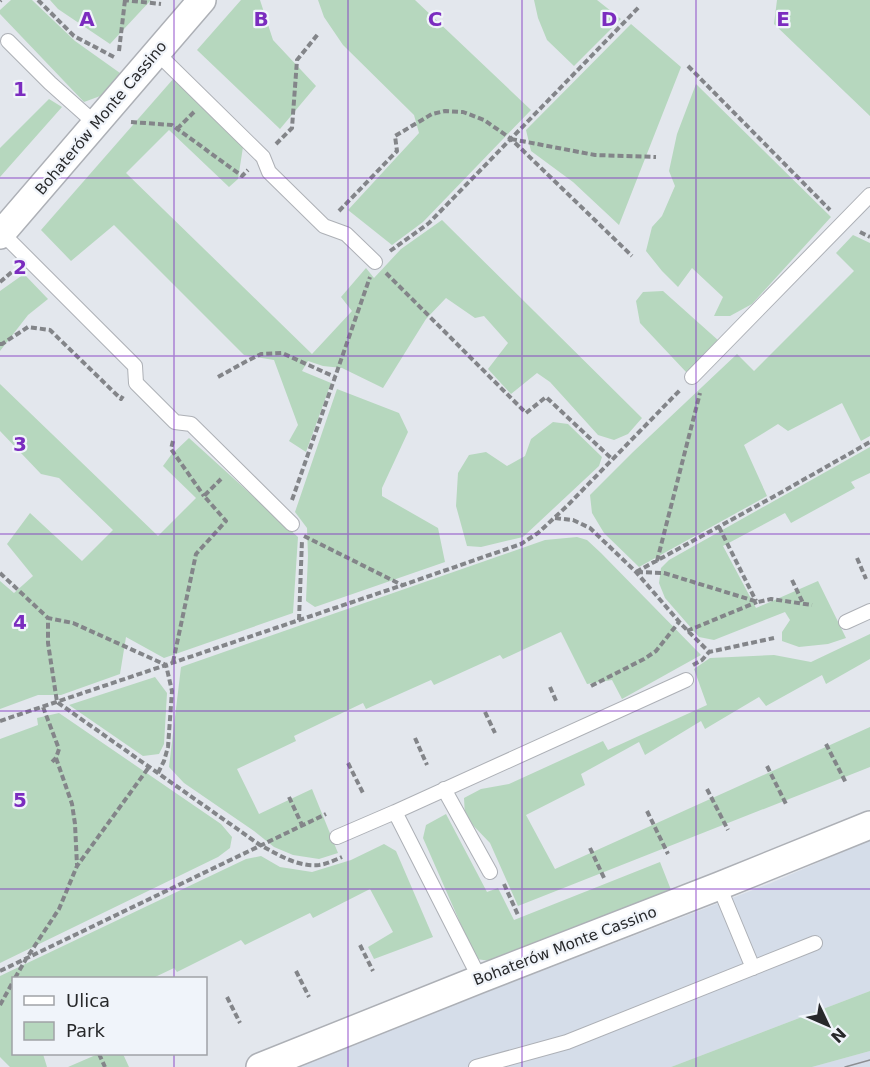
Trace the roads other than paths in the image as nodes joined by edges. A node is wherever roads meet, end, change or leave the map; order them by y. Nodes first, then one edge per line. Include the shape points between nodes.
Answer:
1 (202, 0) edge
2 (8, 41) dead end
3 (156, 52) junction
4 (96, 124) junction
5 (870, 195) edge
6 (1, 234) edge
7 (375, 262) road end
8 (693, 377) road end
9 (289, 520) road end
10 (870, 611) edge
11 (846, 622) dead end
12 (686, 680) dead end
13 (444, 789) junction
14 (395, 812) junction
15 (870, 825) edge
16 (337, 837) dead end
17 (490, 873) road end
18 (719, 886) junction
19 (815, 943) dead end
20 (753, 968) junction
21 (480, 978) junction
22 (260, 1067) edge
23 (476, 1067) edge

1 - 3 street, Bohaterów Monte Cassino
2 - 4 lane
3 - 4 street, Bohaterów Monte Cassino
3 - 7 lane via 262,157 269,172 324,226 346,234
4 - 6 street, Bohaterów Monte Cassino
5 - 8 lane
6 - 9 lane via 135,366 136,383 176,422 191,424
10 - 11 lane
12 - 13 lane
13 - 14 lane
13 - 17 lane
14 - 16 lane
14 - 21 lane
15 - 18 street, Bohaterów Monte Cassino
18 - 20 lane
18 - 21 street, Bohaterów Monte Cassino
19 - 20 lane
20 - 23 lane via 567,1042
21 - 22 street, Bohaterów Monte Cassino

